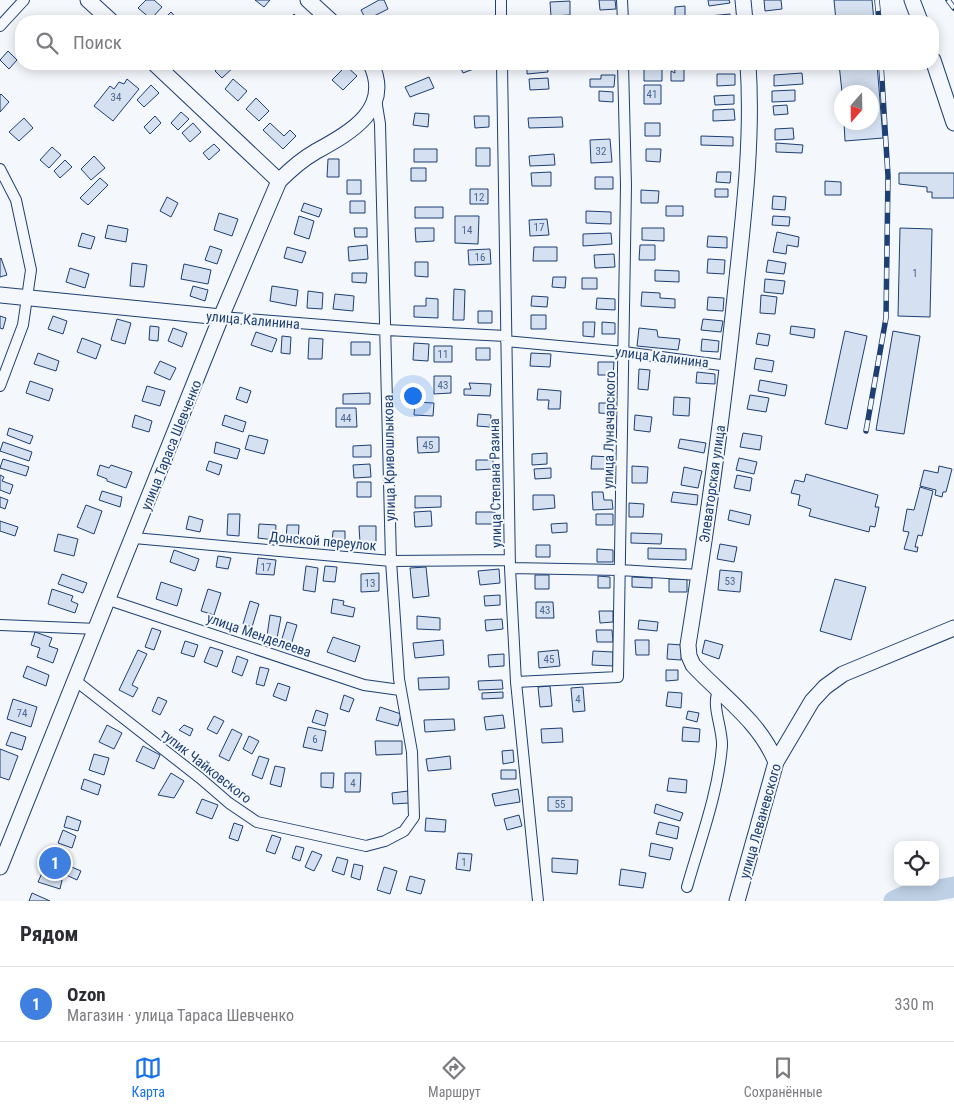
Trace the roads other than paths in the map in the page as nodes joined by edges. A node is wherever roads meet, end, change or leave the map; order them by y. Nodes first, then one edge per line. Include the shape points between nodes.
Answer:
1 (24, 0) edge
2 (88, 0) edge
3 (308, 0) edge
4 (501, 0) edge
5 (622, 0) edge
6 (743, 0) edge
7 (912, 0) edge
8 (104, 15) edge
9 (324, 15) edge
10 (501, 15) edge
11 (623, 15) edge
12 (744, 15) edge
13 (918, 15) edge
14 (0, 26) edge
15 (162, 70) edge
16 (373, 70) edge
17 (502, 70) edge
18 (623, 70) edge
19 (748, 70) edge
20 (936, 70) edge
21 (376, 98) junction
22 (954, 123) edge
23 (0, 169) edge
24 (279, 181) junction
25 (0, 295) edge
26 (27, 297) junction
27 (221, 317) junction
28 (386, 330) junction
29 (506, 339) junction
30 (624, 352) junction
31 (728, 366) junction
32 (0, 386) edge
33 (134, 538) junction
34 (391, 561) junction
35 (510, 564) junction
36 (620, 570) junction
37 (699, 575) junction
38 (109, 600) junction
39 (0, 625) edge
40 (954, 628) edge
41 (98, 629) junction
42 (76, 681) junction
43 (516, 682) junction
44 (400, 690) junction
45 (719, 690) junction
46 (776, 762) junction
47 (414, 817) joint
48 (0, 868) edge
49 (687, 887) dead end
50 (538, 901) edge
51 (737, 901) edge

1 - 14 street
2 - 8 street
3 - 9 street
4 - 10 street
5 - 11 street
6 - 12 street
7 - 13 street
15 - 24 street
16 - 21 street, улица Кривошлыкова via 377,81
17 - 29 street, улица Степана Разина
18 - 30 street, улица Луначарского via 626,186
19 - 31 street, Элеваторская улица via 750,118 742,238
20 - 22 street
21 - 24 street via 348,134 294,166
21 - 28 street, улица Кривошлыкова via 380,124
23 - 26 street via 16,200 29,252 32,270
24 - 27 street, улица Тараса Шевченко
25 - 26 street, улица Калинина
26 - 27 street, улица Калинина
26 - 32 street via 23,325
27 - 28 street, улица Калинина
27 - 33 street, улица Тараса Шевченко
28 - 29 street, улица Калинина
28 - 34 street, улица Кривошлыкова
29 - 30 street, улица Калинина
29 - 35 street, улица Степана Разина
30 - 31 street, улица Калинина
30 - 36 street, улица Луначарского
31 - 37 street, Элеваторская улица
33 - 34 street, Донской переулок
33 - 38 street, улица Тараса Шевченко
34 - 35 street, Донской переулок
34 - 44 street, улица Кривошлыкова
35 - 36 street, Донской переулок
35 - 43 street, улица Степана Разина
36 - 37 street, Донской переулок
36 - 43 street, улица Луначарского via 618,677
37 - 45 street, Элеваторская улица via 689,656 693,665
38 - 41 street, улица Тараса Шевченко
38 - 44 street, улица Менделеева via 364,685
39 - 41 street
40 - 46 street, улица Леваневского via 843,674 825,687 812,701
41 - 42 street, улица Тараса Шевченко
42 - 47 street, тупик Чайковского via 257,822 366,846 404,831
42 - 48 street, улица Тараса Шевченко
43 - 50 street, улица Степана Разина
44 - 47 street, улица Кривошлыкова via 412,752
45 - 46 street, Элеваторская улица via 754,725 768,743
45 - 49 street via 715,700 722,738 720,762
46 - 51 street, улица Леваневского

